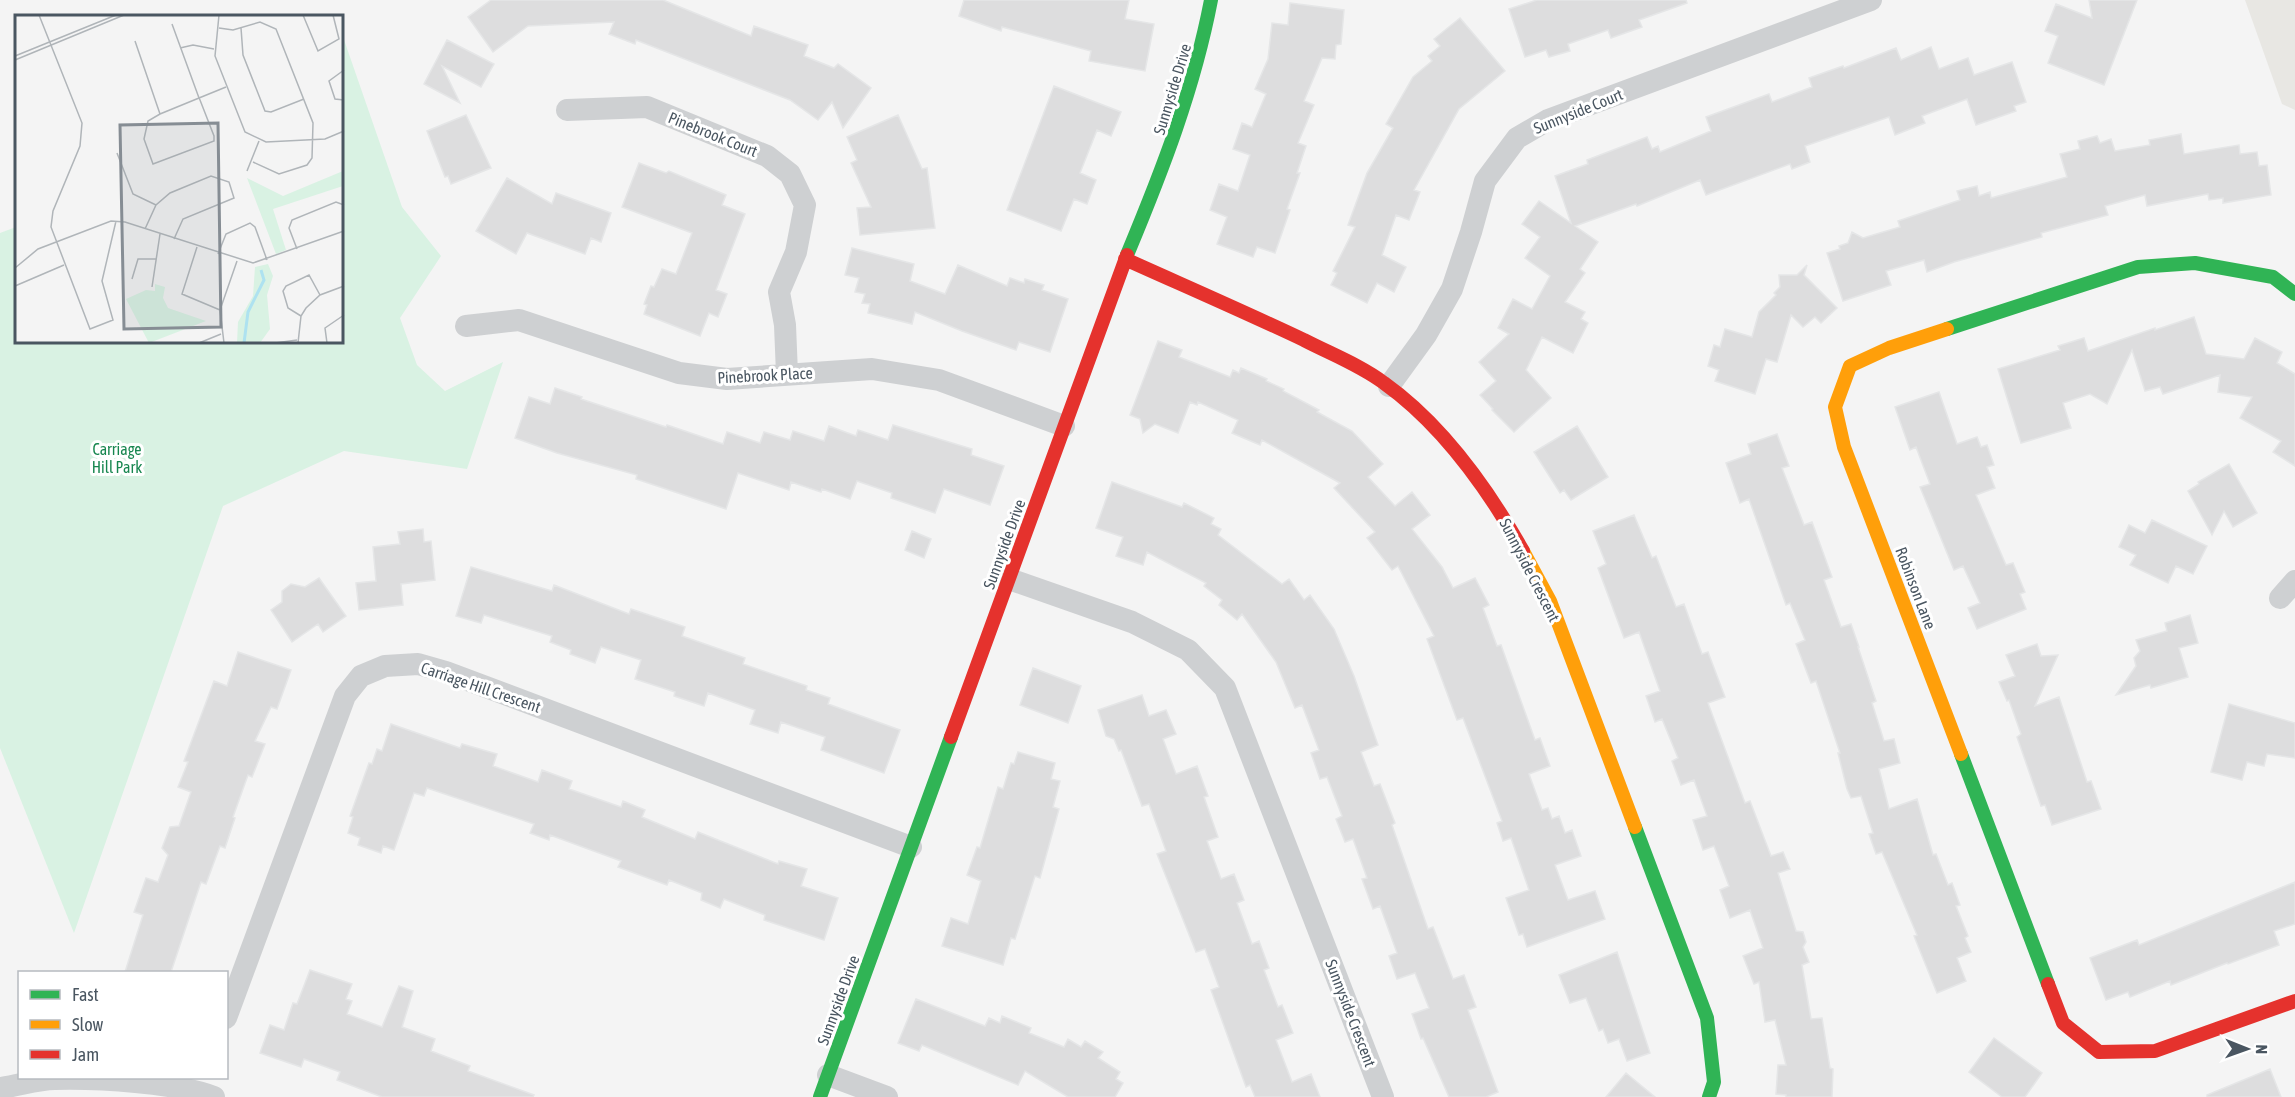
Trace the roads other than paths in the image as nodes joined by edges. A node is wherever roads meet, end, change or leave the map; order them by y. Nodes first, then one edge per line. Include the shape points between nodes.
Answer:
1 (1211, 0) edge
2 (1871, 0) edge
3 (567, 110) dead end
4 (1125, 259) junction
5 (2295, 294) edge
6 (466, 326) dead end
7 (786, 374) junction
8 (1389, 386) junction
9 (1064, 426) junction
10 (1009, 579) junction
11 (911, 847) junction
12 (2295, 1001) edge
13 (228, 1013) edge
14 (828, 1075) junction
15 (0, 1088) edge
16 (206, 1089) edge
17 (820, 1097) edge
18 (887, 1097) edge
19 (1383, 1097) edge
20 (1709, 1097) edge

1 - 4 street, Sunnyside Drive via 1205,40 1173,141
2 - 8 street, Sunnyside Court via 1548,120 1517,138 1485,181 1452,289 1426,335
3 - 7 street, Pinebrook Court via 647,107 767,156 790,174 805,206 796,252 779,292 785,325
4 - 8 street, Sunnyside Crescent via 1276,326
4 - 9 street, Sunnyside Drive
5 - 12 street, Robinson Lane via 2273,278 2195,263 2138,267 1889,348 1850,366 1835,407 1844,447 2063,1023 2098,1052 2155,1051
6 - 7 street, Pinebrook Place via 519,320 679,373 727,379
7 - 9 street, Pinebrook Place via 872,369 939,380
8 - 20 street, Sunnyside Crescent via 1439,431 1485,489 1520,543 1550,601 1707,1018 1714,1082
9 - 10 street, Sunnyside Drive
10 - 11 street, Sunnyside Drive
10 - 19 street, Sunnyside Crescent via 1132,622 1188,650 1226,688
11 - 13 street, Carriage Hill Crescent via 446,672 418,664 385,666 361,676 345,696
11 - 14 street, Sunnyside Drive
14 - 17 street, Sunnyside Drive
14 - 18 street
15 - 16 street via 53,1079

